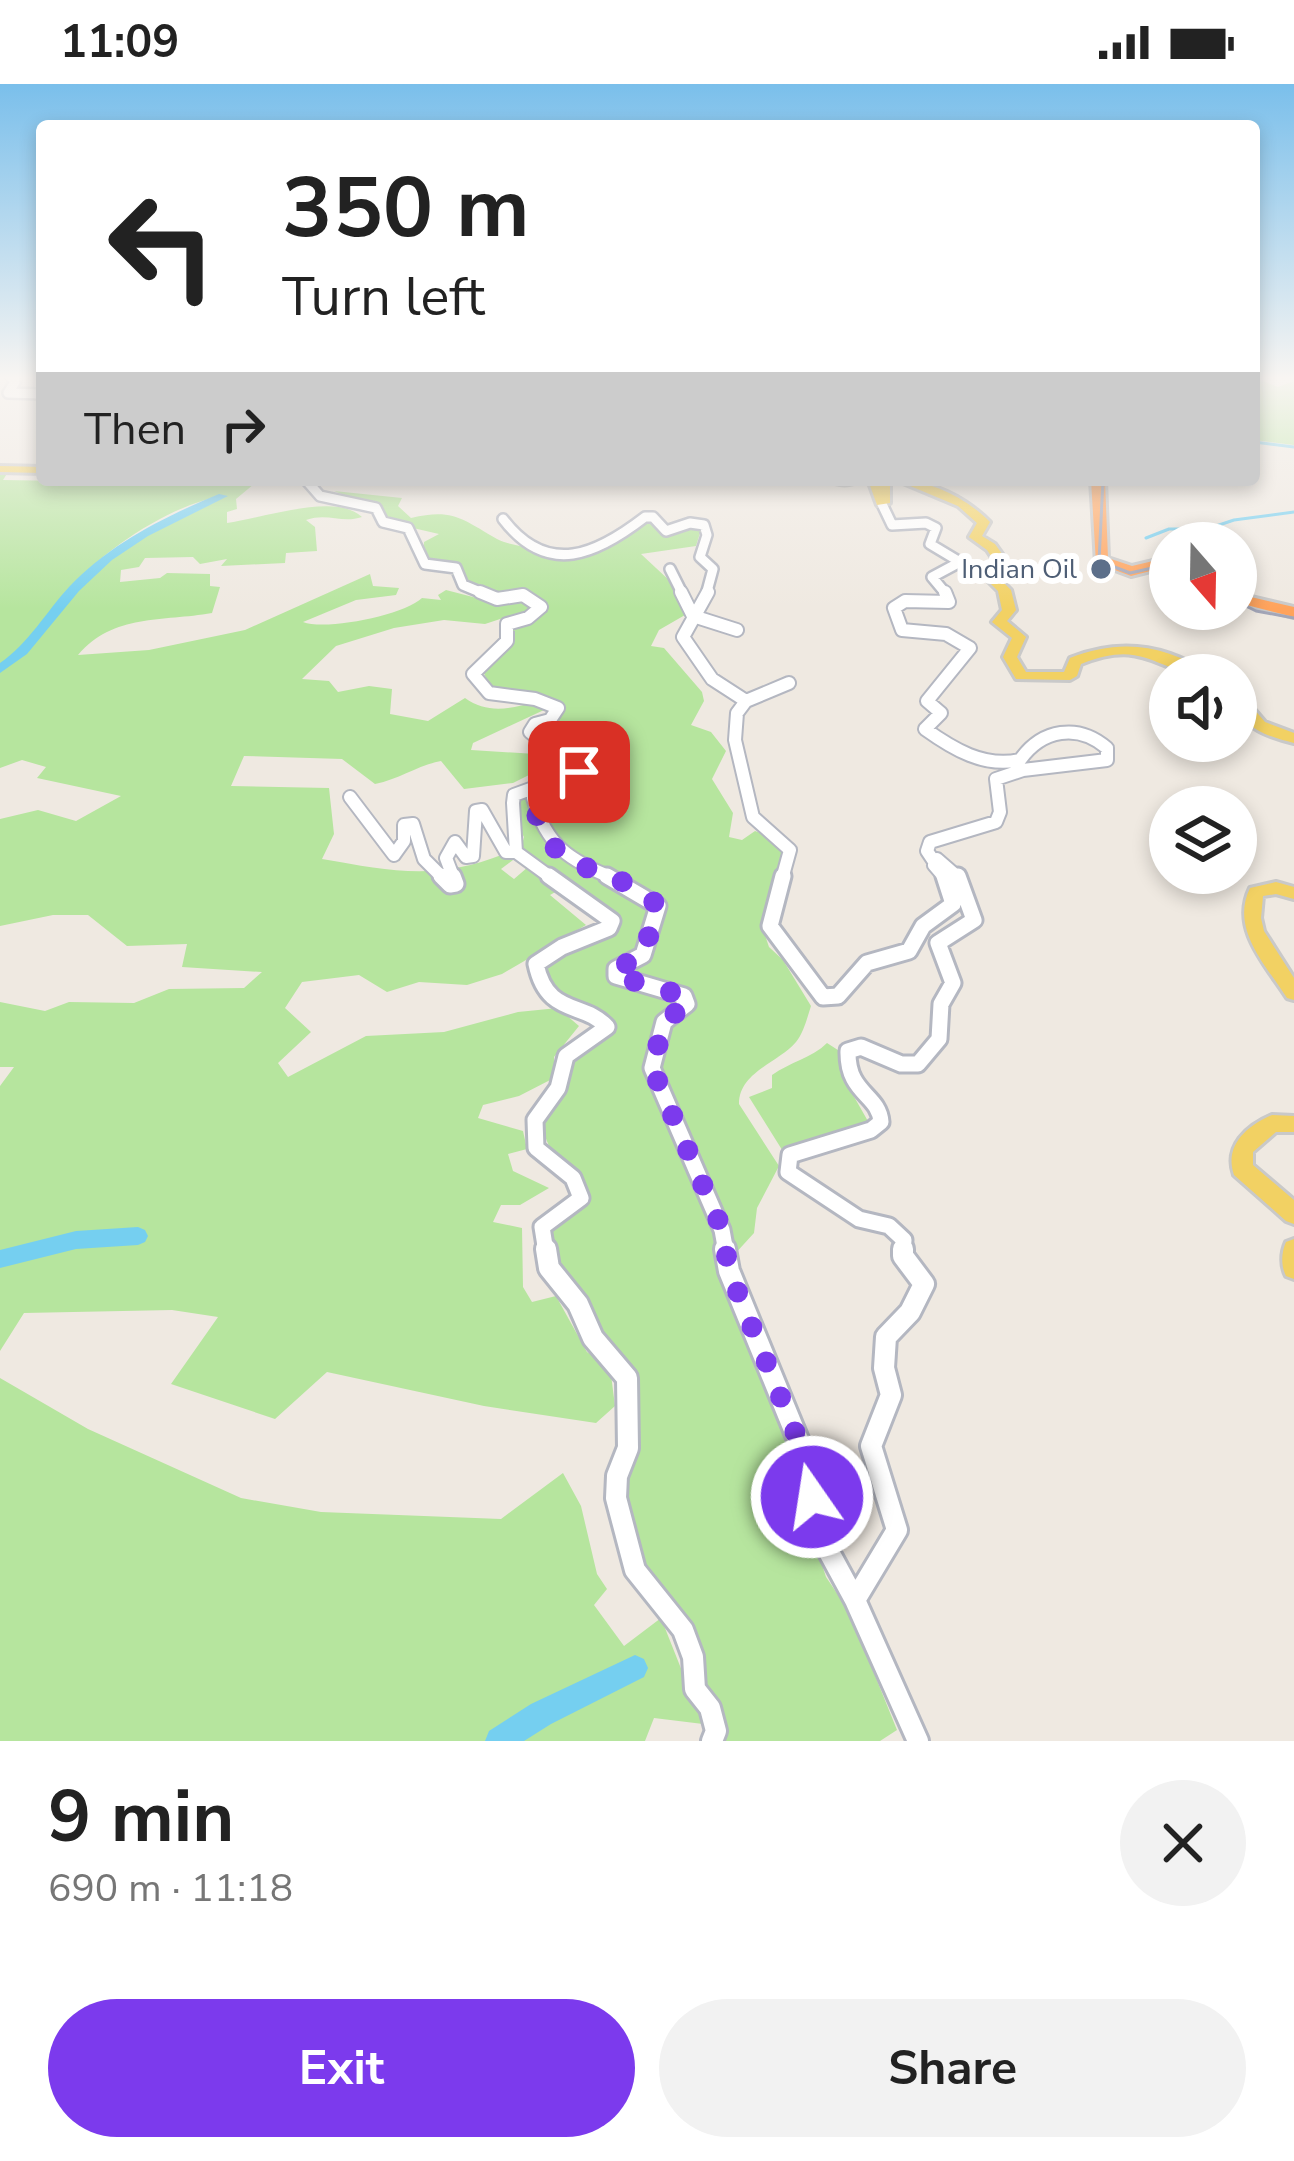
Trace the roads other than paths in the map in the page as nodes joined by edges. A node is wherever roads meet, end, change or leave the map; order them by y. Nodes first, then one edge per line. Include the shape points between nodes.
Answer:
1 (0, 470) edge
2 (36, 470) edge
3 (311, 486) edge
4 (876, 486) edge
5 (885, 486) edge
6 (918, 486) edge
7 (1098, 486) edge
8 (880, 502) junction
9 (503, 519) dead end
10 (1149, 567) edge
11 (670, 569) dead end
12 (1257, 606) edge
13 (1294, 612) edge
14 (692, 616) junction
15 (737, 630) dead end
16 (1161, 654) edge
17 (789, 683) dead end
18 (746, 700) junction
19 (550, 720) junction
20 (1257, 722) edge
21 (1294, 738) edge
22 (350, 797) dead end
23 (516, 852) junction
24 (935, 863) junction
25 (1294, 893) edge
26 (1294, 993) edge
27 (1294, 1124) edge
28 (1294, 1214) edge
29 (1294, 1250) edge
30 (1294, 1269) edge
31 (855, 1600) junction
32 (712, 1741) edge
33 (919, 1741) edge

1 - 2 main road
3 - 19 street via 320,496 376,508 383,522 413,532 425,564 456,568 463,585 496,599 536,602 541,608 507,624 507,641 473,674 495,698 551,702 558,708
4 - 8 main road
5 - 8 main road
6 - 16 main road via 962,502 984,523 975,537 1006,568 994,580 1009,610 999,622 1019,637 1010,657 1021,676 1070,676 1075,661 1132,647
7 - 10 highway via 1101,560 1131,571
8 - 24 street via 892,525 932,524 930,544 960,562 932,577 949,602 893,608 902,630 946,634 970,648 927,701 941,713 925,729 1004,766 1062,732 1092,734 1107,748 1107,760 1090,766 1035,767 996,779 996,822 930,842
9 - 14 street via 540,549 565,557 606,547 645,517 666,531 704,525 700,556 713,580
11 - 14 street
12 - 13 highway
14 - 15 street
14 - 18 street via 683,637 689,652
17 - 18 street
18 - 24 street via 734,740 753,817 790,850 770,926 823,997 838,996 880,953 909,951 922,926 953,904
19 - 23 street via 530,732 565,759 569,775 514,795
19 - 31 street via 539,731 565,751 578,782 533,798 536,815 552,850 658,906 643,955 616,976 684,996 687,1004 664,1022 652,1068 722,1229 729,1271 808,1464 817,1530
20 - 21 main road
22 - 23 street via 394,855 404,825 413,824 424,859 450,885 456,884 446,858 455,842 473,856 476,811 506,852
23 - 32 street via 612,921 536,964 552,998 607,1027 565,1057 560,1086 534,1119 534,1149 575,1176 581,1198 542,1227 543,1246 593,1338 627,1378 628,1448 616,1498 635,1570 683,1630 695,1689 710,1708
24 - 31 street via 959,878 974,920 938,943 953,982 941,1004 939,1039 917,1064 861,1047 848,1051 855,1090 880,1109 881,1122 790,1155 788,1172 860,1219 889,1226 924,1284 920,1302 887,1330 880,1362 891,1395 871,1446 897,1530
25 - 26 main road via 1256,892 1250,911 1258,939
27 - 28 main road via 1272,1123 1242,1149 1242,1169
29 - 30 main road
31 - 33 street

